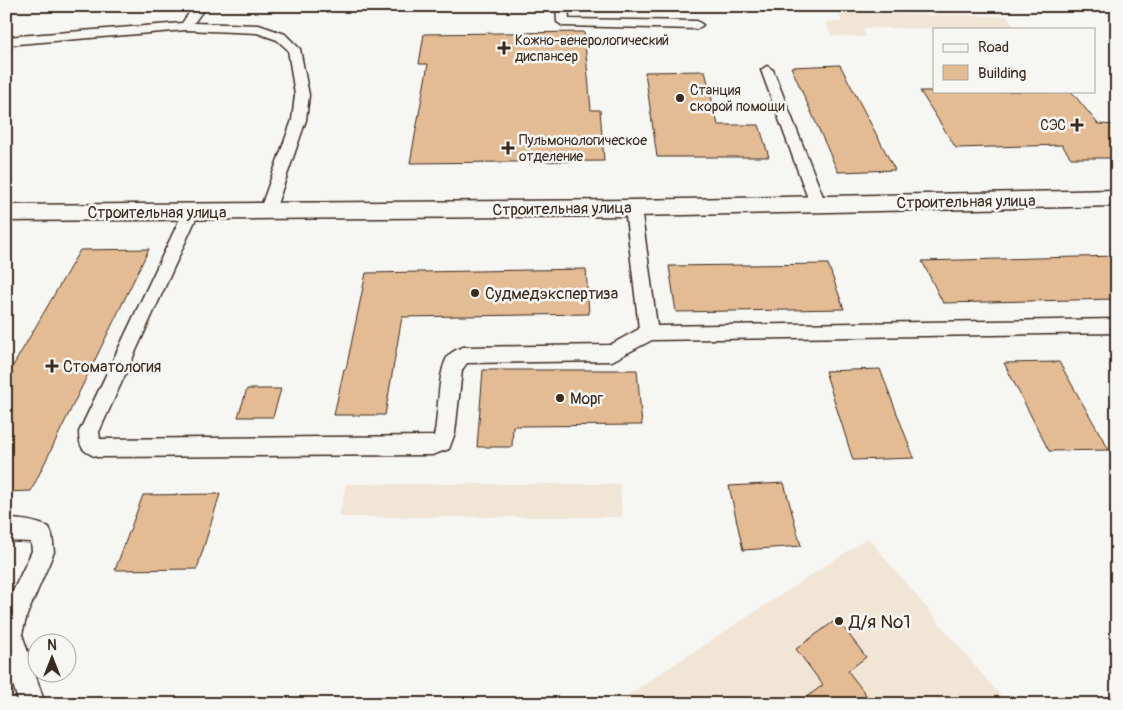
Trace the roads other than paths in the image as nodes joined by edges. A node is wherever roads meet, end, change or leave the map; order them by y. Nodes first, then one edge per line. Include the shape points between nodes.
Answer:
1 (200, 6) edge
2 (562, 6) edge
3 (697, 25) dead end
4 (186, 26) junction
5 (6, 41) edge
6 (767, 70) dead end
7 (1117, 198) edge
8 (818, 204) junction
9 (633, 208) junction
10 (191, 212) junction
11 (267, 212) junction
12 (6, 213) edge
13 (1117, 326) edge
14 (649, 334) junction
15 (6, 530) edge
16 (32, 704) edge

1 - 4 lane
2 - 3 lane via 563,22
4 - 5 lane
4 - 11 lane via 259,29 281,37 294,49 302,95 299,120
6 - 8 lane
7 - 8 street, Строительная улица
8 - 9 street, Строительная улица
9 - 11 street, Строительная улица
9 - 14 lane
10 - 11 street, Строительная улица
10 - 12 street, Строительная улица
10 - 14 lane via 90,432 89,443 97,448 432,446 442,442 446,434 452,370 455,361 463,355 612,353
13 - 14 lane
15 - 16 lane via 26,530 41,535 43,552 10,634

